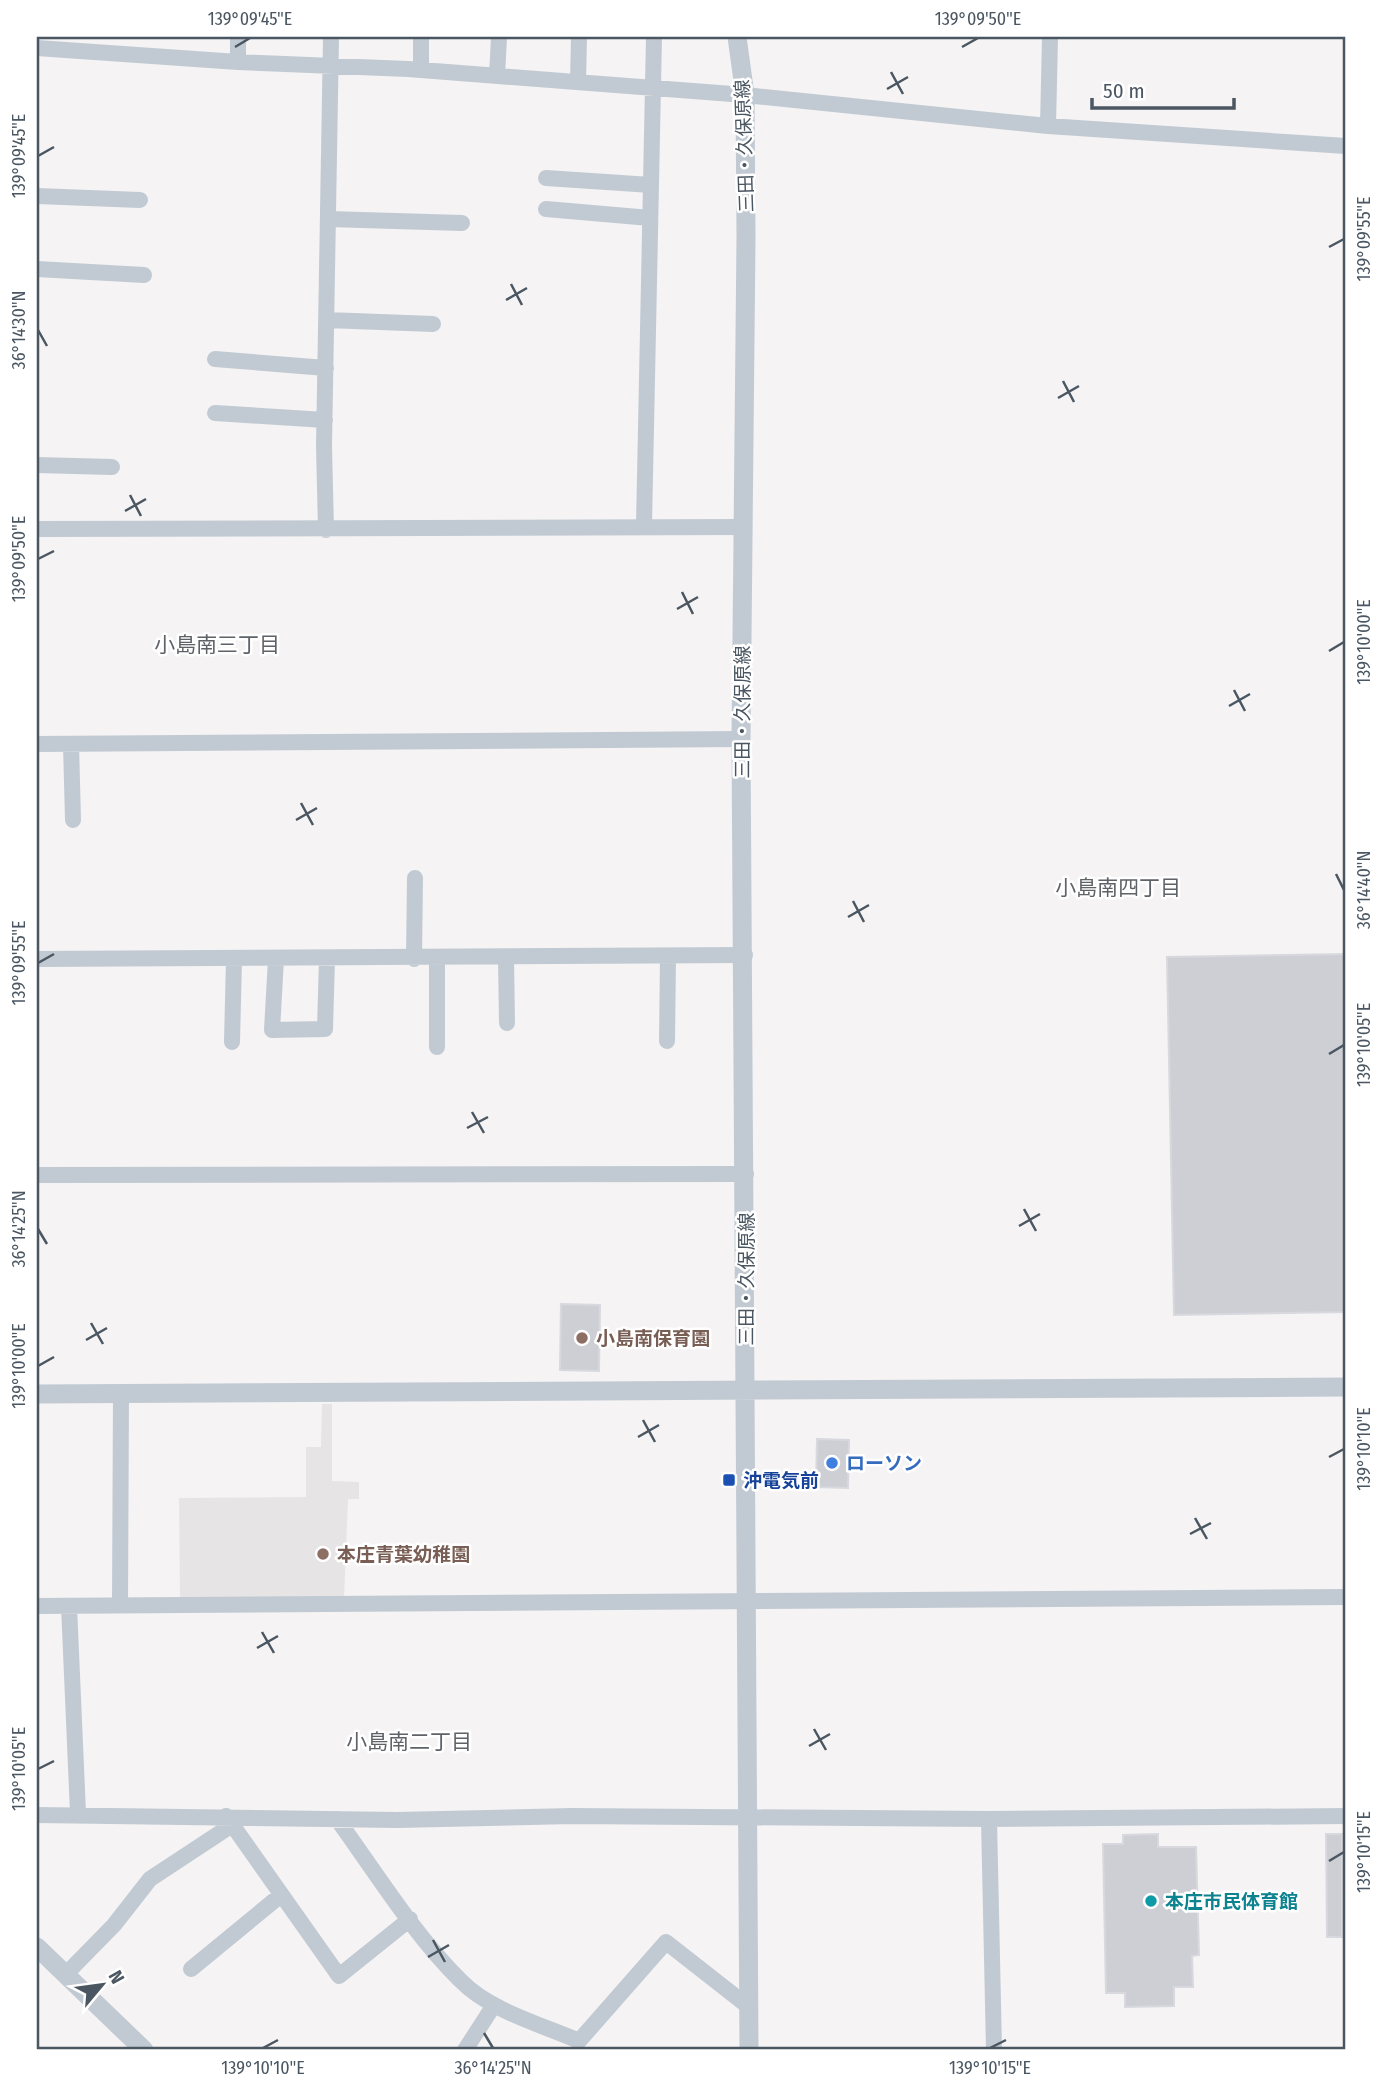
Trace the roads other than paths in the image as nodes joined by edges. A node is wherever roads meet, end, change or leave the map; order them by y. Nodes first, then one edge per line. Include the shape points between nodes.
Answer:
1 (238, 37) edge
2 (331, 37) edge
3 (421, 37) edge
4 (499, 37) edge
5 (579, 37) edge
6 (654, 37) edge
7 (737, 37) edge
8 (1050, 37) edge
9 (37, 48) edge
10 (237, 62) junction
11 (330, 66) junction
12 (421, 70) junction
13 (497, 76) junction
14 (578, 82) junction
15 (653, 88) junction
16 (745, 95) junction
17 (1048, 125) junction
18 (1346, 146) edge
19 (547, 178) dead end
20 (651, 185) junction
21 (37, 196) edge
22 (140, 200) dead end
23 (546, 209) dead end
24 (650, 218) junction
25 (328, 219) junction
26 (461, 223) dead end
27 (37, 270) edge
28 (144, 275) dead end
29 (327, 320) junction
30 (433, 324) dead end
31 (215, 359) dead end
32 (326, 368) junction
33 (215, 413) dead end
34 (325, 420) junction
35 (37, 465) edge
36 (112, 467) dead end
37 (644, 525) junction
38 (743, 527) junction
39 (37, 529) edge
40 (326, 530) junction
41 (741, 739) junction
42 (37, 744) edge
43 (71, 744) junction
44 (73, 820) dead end
45 (415, 877) dead end
46 (745, 955) junction
47 (668, 956) junction
48 (506, 958) junction
49 (37, 959) edge
50 (234, 959) junction
51 (276, 959) junction
52 (327, 959) junction
53 (414, 959) junction
54 (437, 959) junction
55 (507, 1023) dead end
56 (667, 1041) dead end
57 (232, 1042) dead end
58 (437, 1047) dead end
59 (746, 1174) junction
60 (37, 1175) edge
61 (1346, 1387) edge
62 (747, 1388) junction
63 (121, 1393) junction
64 (37, 1394) edge
65 (1346, 1597) edge
66 (747, 1602) junction
67 (120, 1605) junction
68 (37, 1606) edge
69 (69, 1606) junction
70 (78, 1813) junction
71 (37, 1815) edge
72 (747, 1816) junction
73 (1346, 1816) edge
74 (337, 1819) junction
75 (989, 1819) junction
76 (229, 1821) junction
77 (282, 1895) junction
78 (410, 1919) junction
79 (37, 1947) edge
80 (191, 1969) dead end
81 (66, 1974) junction
82 (494, 2005) junction
83 (749, 2007) junction
84 (144, 2050) edge
85 (465, 2050) edge
86 (749, 2050) edge
87 (994, 2050) edge

1 - 10 street
2 - 11 street
3 - 12 street
4 - 13 street
5 - 14 street
6 - 15 street
7 - 16 street, 三田・久保原線
8 - 17 street
9 - 10 street
10 - 11 street
11 - 12 street
11 - 25 street
12 - 13 street
13 - 14 street
14 - 15 street
15 - 16 street
15 - 20 street
16 - 17 street
16 - 38 street, 三田・久保原線
17 - 18 street
19 - 20 street
20 - 24 street
21 - 22 street
23 - 24 street
24 - 37 street
25 - 26 street
25 - 29 street
27 - 28 street
29 - 30 street
29 - 32 street
31 - 32 street
32 - 34 street
33 - 34 street
34 - 40 street
35 - 36 street
37 - 38 street
37 - 40 street
38 - 41 street, 三田・久保原線
39 - 40 street
41 - 43 street
41 - 46 street, 三田・久保原線
42 - 43 street
43 - 44 street
45 - 53 street
46 - 47 street
46 - 59 street, 三田・久保原線
47 - 48 street
47 - 56 street
48 - 54 street
48 - 55 street
49 - 50 street
50 - 51 street
50 - 57 street
51 - 52 street
51 - 52 street via 272,1030 325,1029
52 - 53 street
53 - 54 street
54 - 58 street
59 - 60 street
59 - 62 street, 三田・久保原線
61 - 62 street
62 - 63 street
62 - 66 street, 三田・久保原線
63 - 64 street
63 - 67 street
65 - 66 street
66 - 67 street
66 - 72 street, 三田・久保原線
67 - 69 street
68 - 69 street
69 - 70 street
70 - 71 street
70 - 76 street
72 - 74 street
72 - 75 street
72 - 83 street, 三田・久保原線
73 - 75 street
74 - 76 street
74 - 78 street
75 - 87 street
76 - 77 street
76 - 81 street via 150,1879 114,1925
77 - 78 street via 339,1976
77 - 80 street
78 - 82 street via 460,1981
79 - 81 street
81 - 84 street
82 - 83 street via 579,2040 666,1941
82 - 85 street
83 - 86 street, 三田・久保原線

